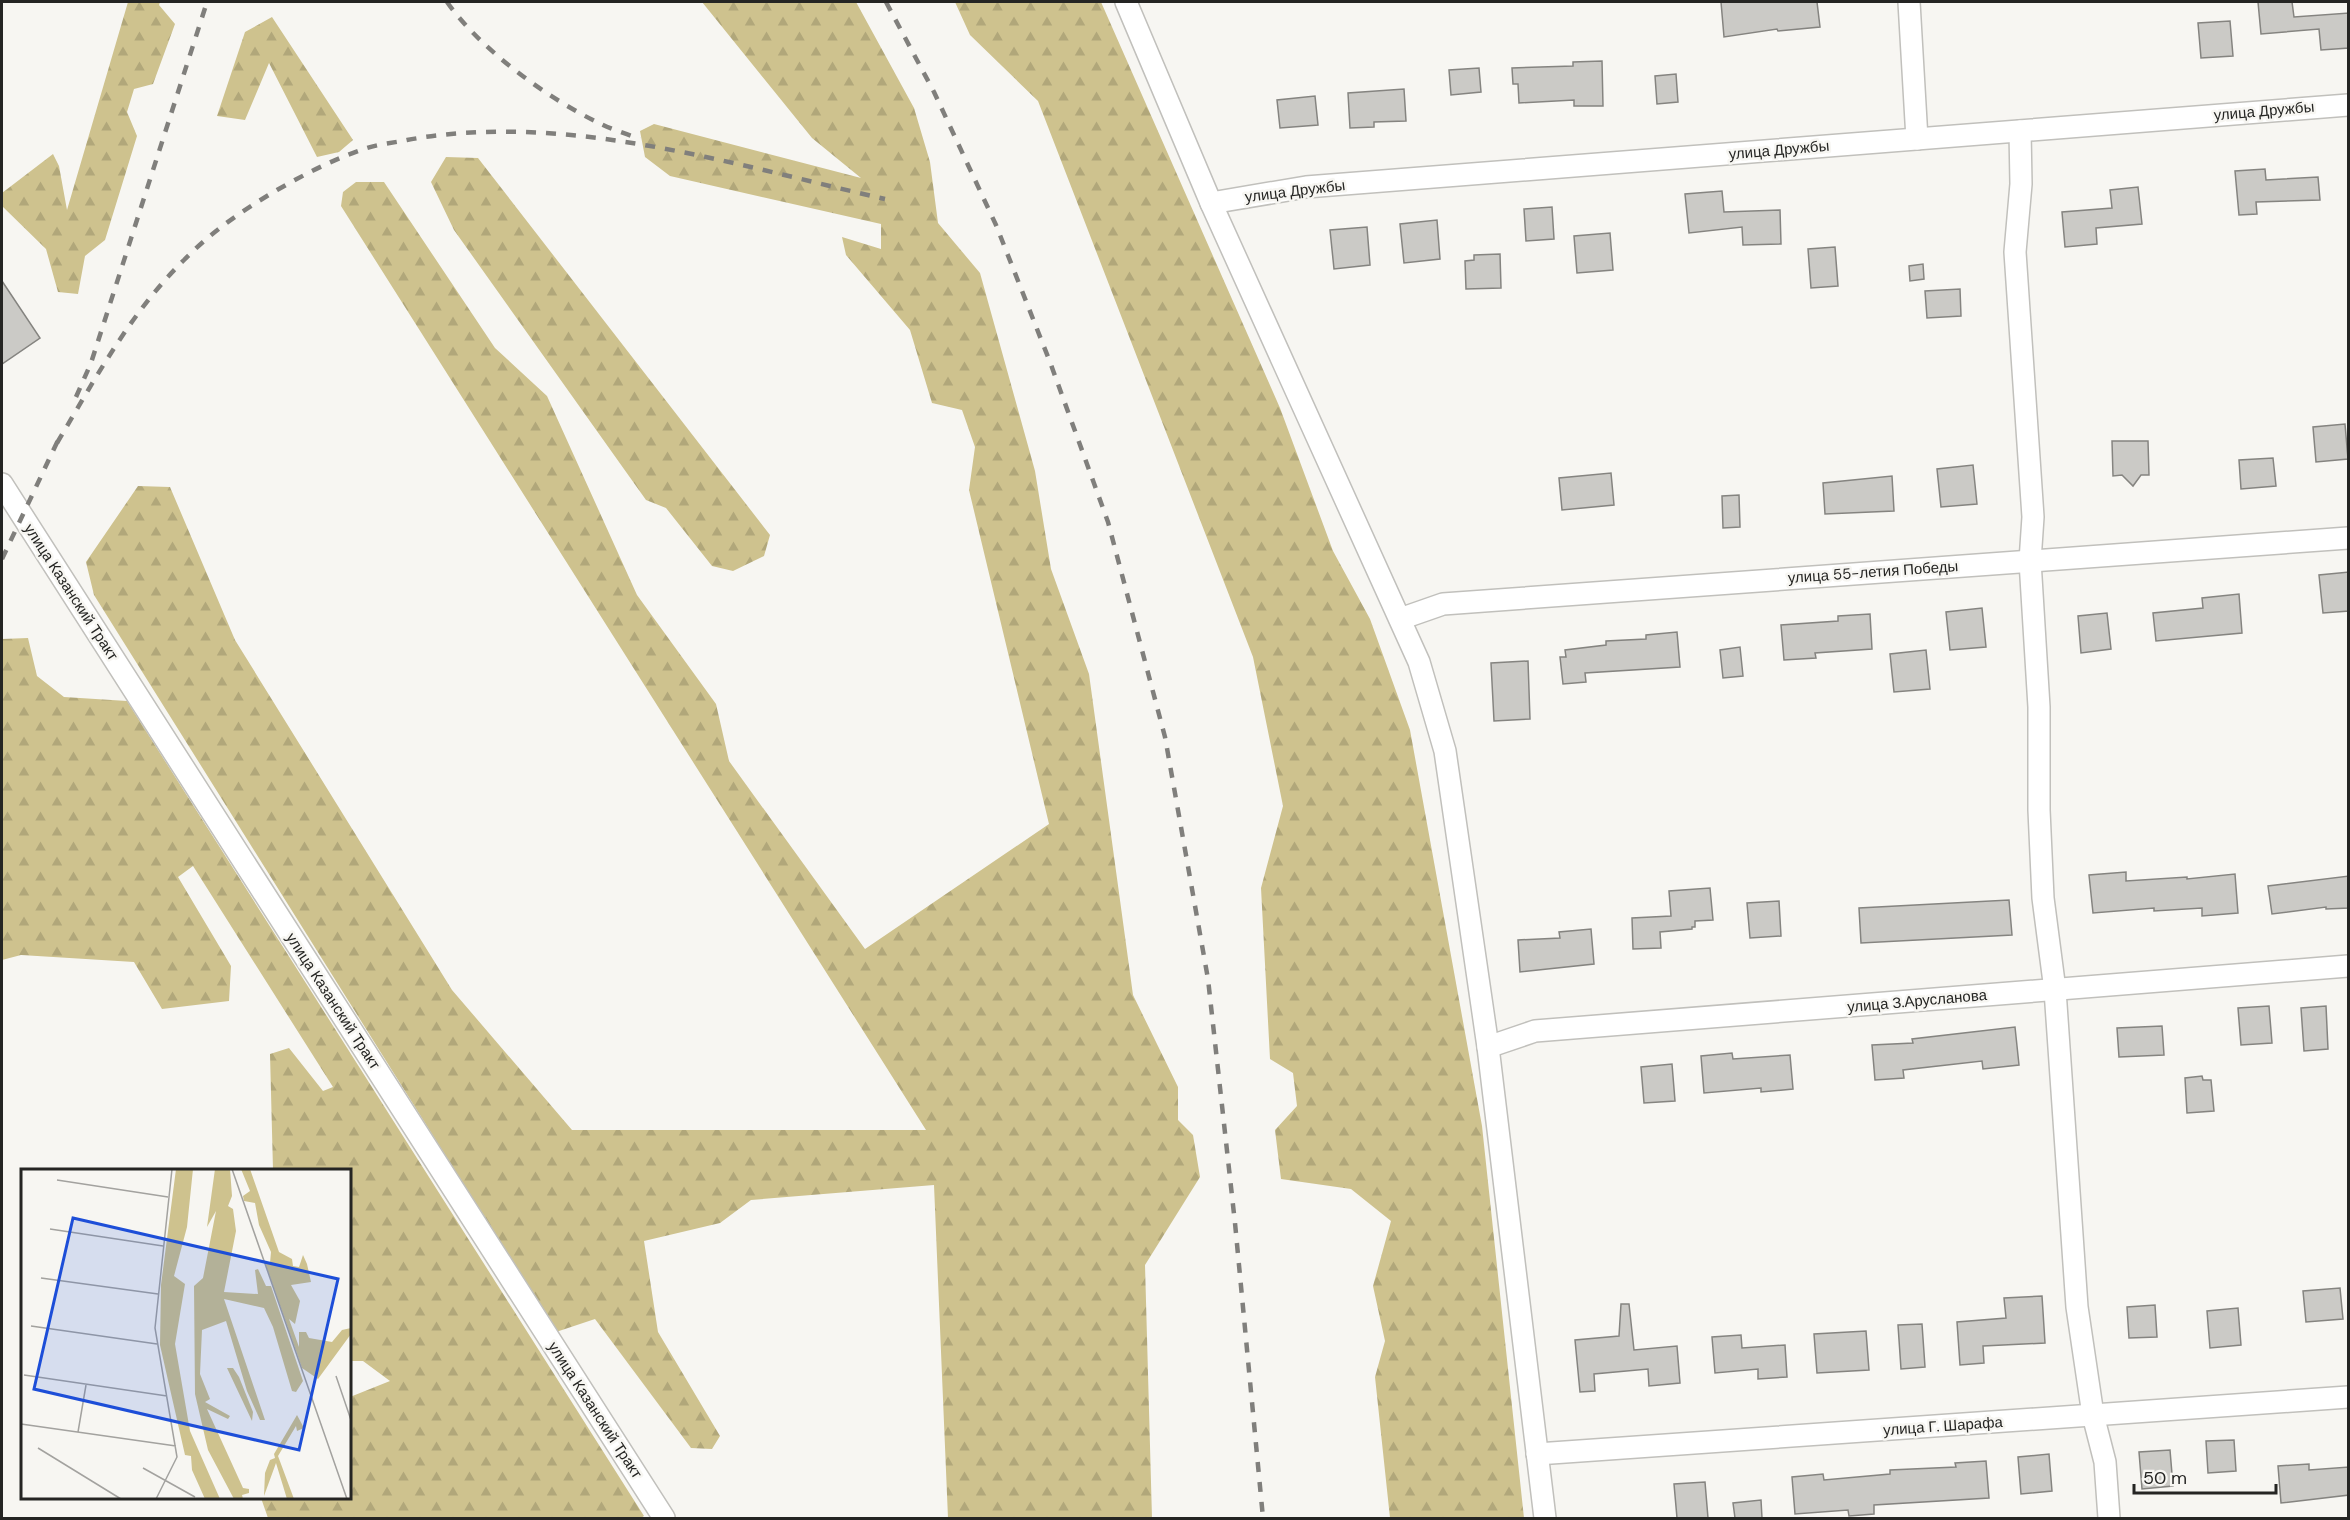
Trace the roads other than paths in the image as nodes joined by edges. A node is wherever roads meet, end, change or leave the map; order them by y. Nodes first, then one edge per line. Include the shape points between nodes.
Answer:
1 (1126, 2) edge
2 (1909, 2) edge
3 (2349, 105) edge
4 (2020, 130) junction
5 (1917, 139) junction
6 (1211, 203) junction
7 (2, 484) edge
8 (2349, 538) edge
9 (2030, 561) junction
10 (1400, 619) junction
11 (2349, 966) edge
12 (2055, 990) junction
13 (1488, 1047) junction
14 (2349, 1397) edge
15 (2093, 1415) junction
16 (1538, 1454) junction
17 (664, 1518) edge
18 (1545, 1518) edge
19 (2109, 1518) edge

1 - 6 street
2 - 5 street
3 - 4 street, улица Дружбы
4 - 5 street, улица Дружбы
4 - 9 street via 2021,184 2015,252 2033,517
5 - 6 street, улица Дружбы via 1306,187
6 - 10 street
7 - 17 street, улица Казанский Тракт
8 - 9 street, улица 55-летия Победы
9 - 10 street, улица 55-летия Победы via 1443,604
9 - 12 street via 2039,707 2043,898
10 - 13 street via 1419,662 1445,751
11 - 12 street, улица З.Арусланова
12 - 13 street, улица З.Арусланова via 1535,1031
12 - 15 street via 2077,1307
13 - 16 street
14 - 15 street, улица Г. Шарафа
15 - 16 street, улица Г. Шарафа
15 - 19 street via 2105,1462
16 - 18 street

